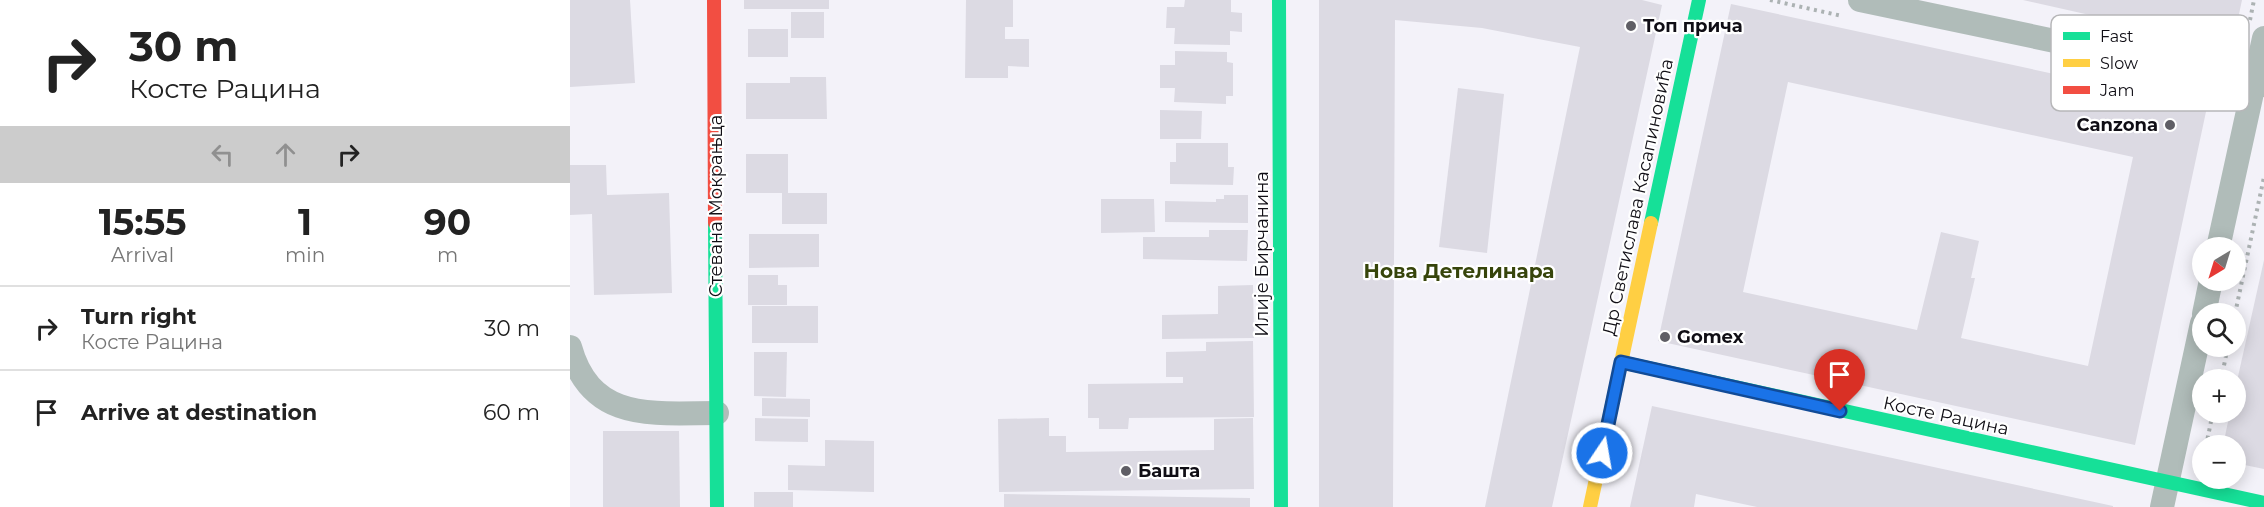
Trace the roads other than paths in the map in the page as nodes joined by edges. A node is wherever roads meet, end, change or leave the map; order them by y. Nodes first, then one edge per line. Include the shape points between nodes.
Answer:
1 (714, 0) edge
2 (1279, 0) edge
3 (1699, 0) edge
4 (1856, 9) edge
5 (2264, 38) edge
6 (2051, 45) edge
7 (2259, 84) edge
8 (2221, 237) edge
9 (570, 347) edge
10 (2195, 357) edge
11 (1621, 362) junction
12 (717, 413) junction
13 (2167, 483) junction
14 (2264, 504) edge
15 (717, 507) edge
16 (1281, 507) edge
17 (1590, 507) edge
18 (2162, 507) edge

1 - 12 street, Стевана Мокрањца
2 - 16 street, Илије Бирчанина
3 - 11 street, Др Светислава Касапиновића
4 - 6 street
5 - 7 street
7 - 8 street
9 - 12 street via 589,386 615,406 640,413
10 - 13 street
11 - 13 street, Косте Рацина
11 - 17 street, Др Светислава Касапиновића
12 - 15 street, Стевана Мокрањца
13 - 14 street, Косте Рацина
13 - 18 street

